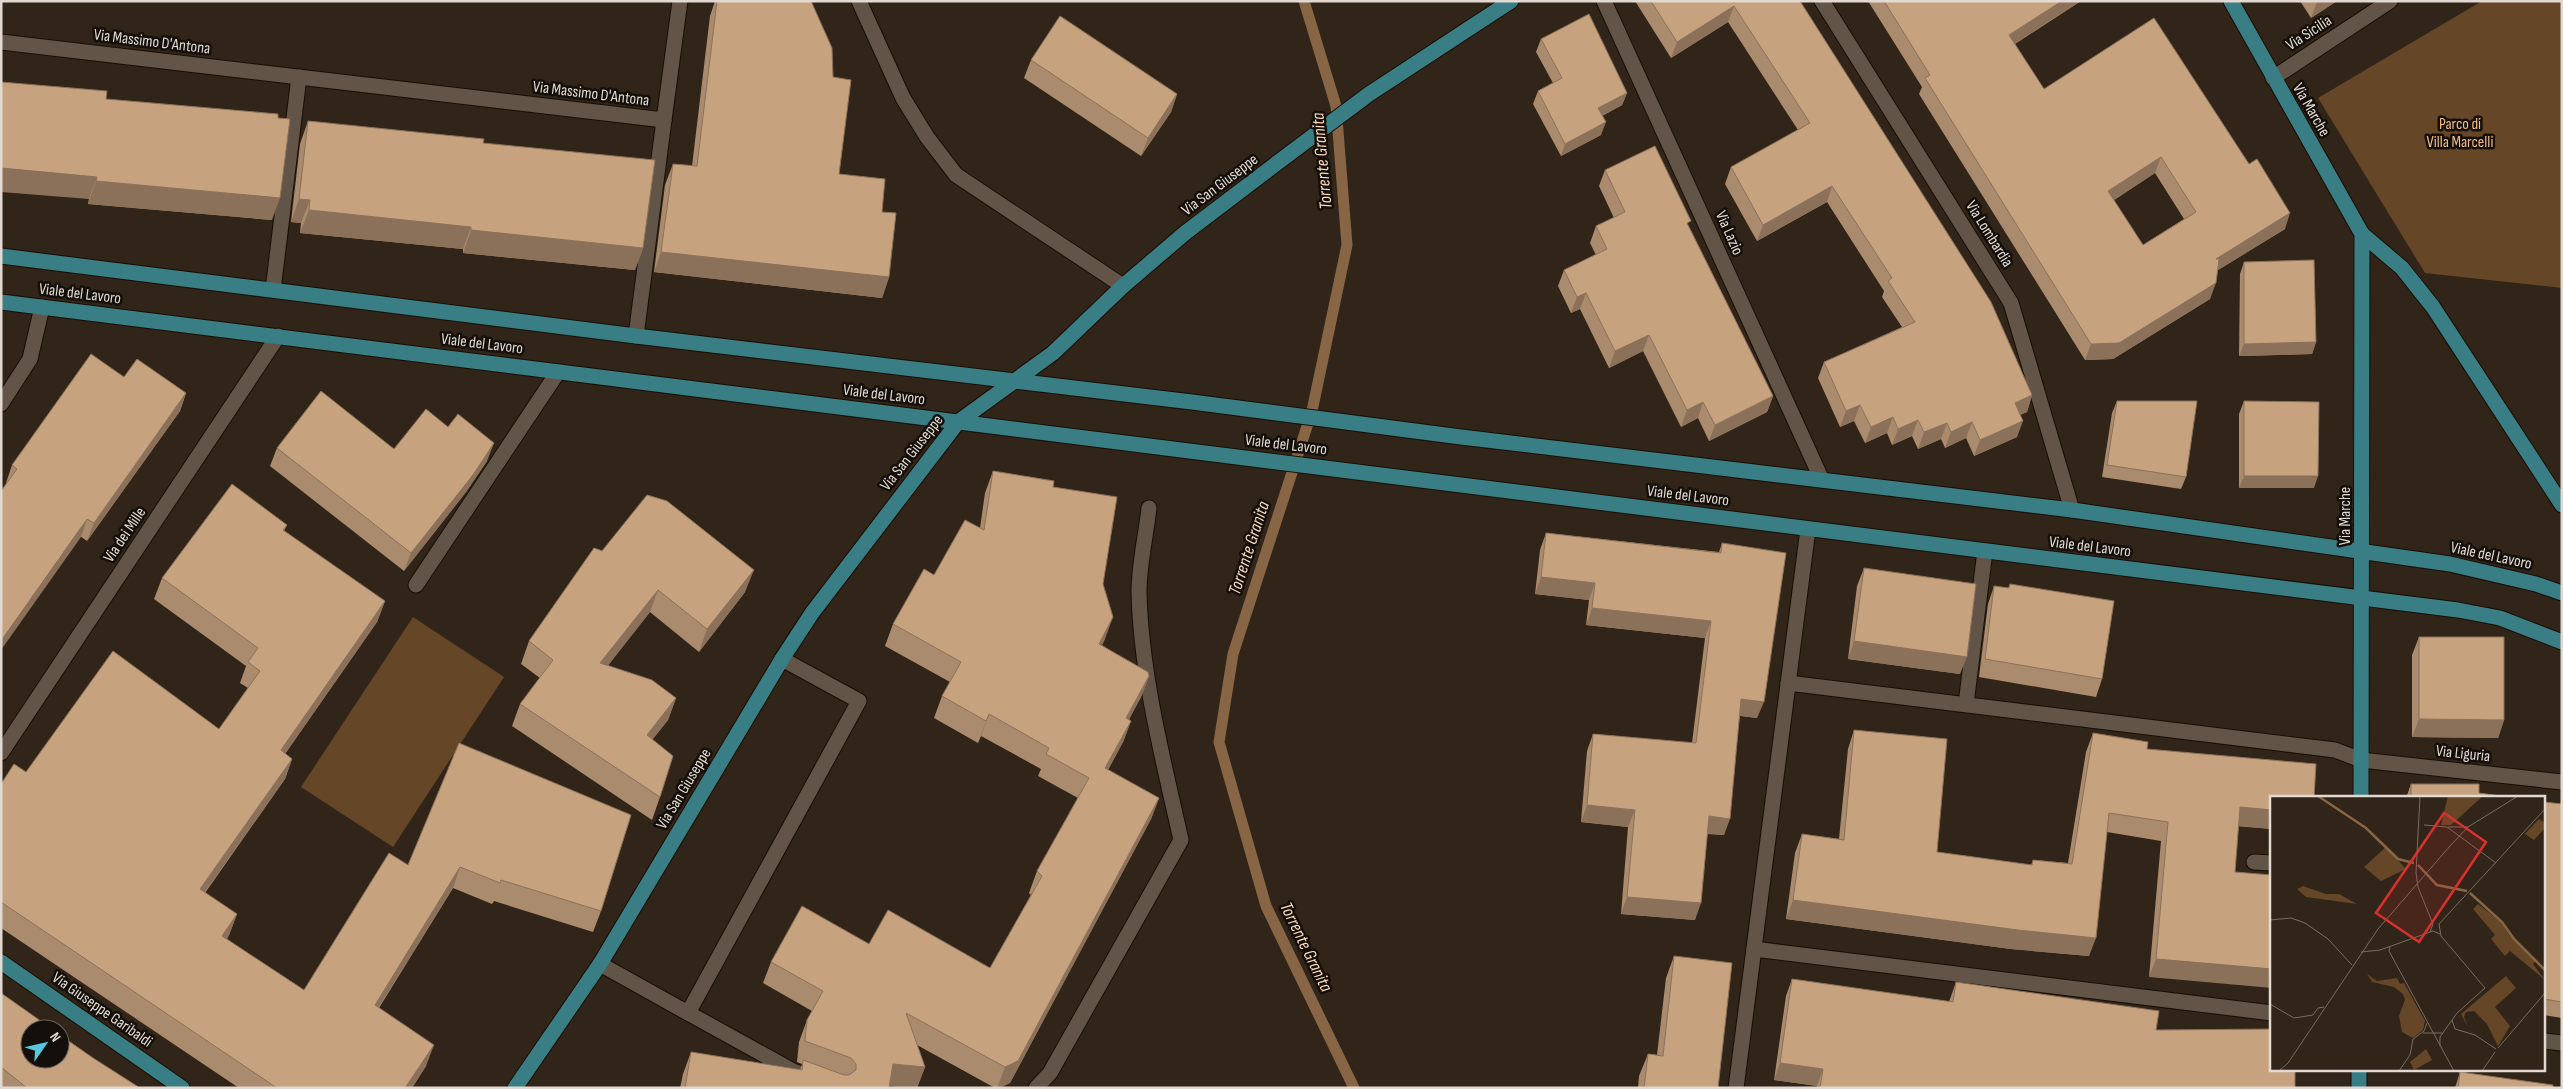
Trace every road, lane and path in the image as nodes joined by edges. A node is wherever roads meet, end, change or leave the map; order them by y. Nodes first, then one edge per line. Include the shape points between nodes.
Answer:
1 (680, 1) edge
2 (859, 1) edge
3 (1511, 1) edge
4 (1604, 1) edge
5 (1822, 1) edge
6 (2231, 1) edge
7 (2390, 1) edge
8 (1, 42) edge
9 (298, 77) junction
10 (2272, 78) junction
11 (664, 120) junction
12 (2362, 234) junction
13 (1, 256) edge
14 (1123, 286) junction
15 (273, 290) junction
16 (1, 302) edge
17 (42, 307) junction
18 (278, 336) junction
19 (636, 336) junction
20 (558, 372) junction
21 (1018, 380) junction
22 (1, 404) edge
23 (958, 422) junction
24 (1822, 480) junction
25 (2562, 504) edge
26 (1149, 508) dead end
27 (2072, 510) junction
28 (1808, 529) junction
29 (1985, 551) junction
30 (2362, 552) junction
31 (416, 586) dead end
32 (2562, 593) edge
33 (2362, 599) junction
34 (2562, 642) edge
35 (782, 659) junction
36 (1788, 683) junction
37 (1966, 704) junction
38 (1, 753) edge
39 (2361, 760) junction
40 (2562, 782) edge
41 (2361, 796) edge
42 (2254, 862) dead end
43 (2270, 863) edge
44 (1754, 949) junction
45 (1, 962) edge
46 (600, 964) junction
47 (688, 1013) junction
48 (2270, 1013) edge
49 (2546, 1041) edge
50 (2562, 1043) edge
51 (2359, 1072) edge
52 (182, 1088) edge
53 (515, 1088) edge
54 (838, 1088) edge
55 (1036, 1088) edge
56 (1736, 1088) edge
57 (2359, 1088) edge

1 - 11 street
2 - 14 street via 903,98 956,175
3 - 14 main road, Via San Giuseppe via 1369,94 1185,233
4 - 24 street, Via Lazio
5 - 27 street, Via Lombardia via 2011,303
6 - 10 main road, Via Marche
7 - 10 street, Via Sicilia
8 - 9 street, Via Massimo D'Antona
9 - 11 street, Via Massimo D'Antona
9 - 15 street
10 - 12 main road, Via Marche
11 - 19 street, Via Massimo D'Antona
12 - 25 main road, Via Marche via 2402,268 2433,307
12 - 30 main road, Via Marche
13 - 15 main road, Viale del Lavoro
14 - 21 main road, Via San Giuseppe
15 - 19 main road, Viale del Lavoro
16 - 17 main road, Viale del Lavoro
17 - 18 main road, Viale del Lavoro
17 - 22 street via 30,359
18 - 20 main road, Viale del Lavoro
18 - 38 street, Via dei Mille
19 - 21 main road, Viale del Lavoro
20 - 23 main road, Viale del Lavoro
20 - 31 street
21 - 23 main road, Via San Giuseppe
21 - 24 main road, Viale del Lavoro
23 - 28 main road, Viale del Lavoro
23 - 35 main road, Via San Giuseppe via 812,613
24 - 27 main road, Viale del Lavoro
26 - 55 street via 1139,590 1142,641 1181,840 1050,1073
27 - 30 main road, Viale del Lavoro
28 - 29 main road, Viale del Lavoro
28 - 36 street
29 - 33 main road, Viale del Lavoro
29 - 37 street
30 - 32 main road, Viale del Lavoro via 2450,564
30 - 33 main road, Via Marche
33 - 34 main road, Viale del Lavoro via 2500,618
33 - 39 main road, Via Marche
35 - 46 main road, Via San Giuseppe
35 - 47 street via 859,701
36 - 37 street, Via Liguria
36 - 44 street
37 - 39 street, Via Liguria via 2335,750
39 - 40 street, Via Liguria
39 - 41 main road, Via Marche
42 - 43 street
44 - 48 street
44 - 56 street
45 - 52 main road, Via Giuseppe Garibaldi
46 - 47 street
46 - 53 main road, Via San Giuseppe
47 - 54 street via 794,1071
49 - 50 street
51 - 57 main road

